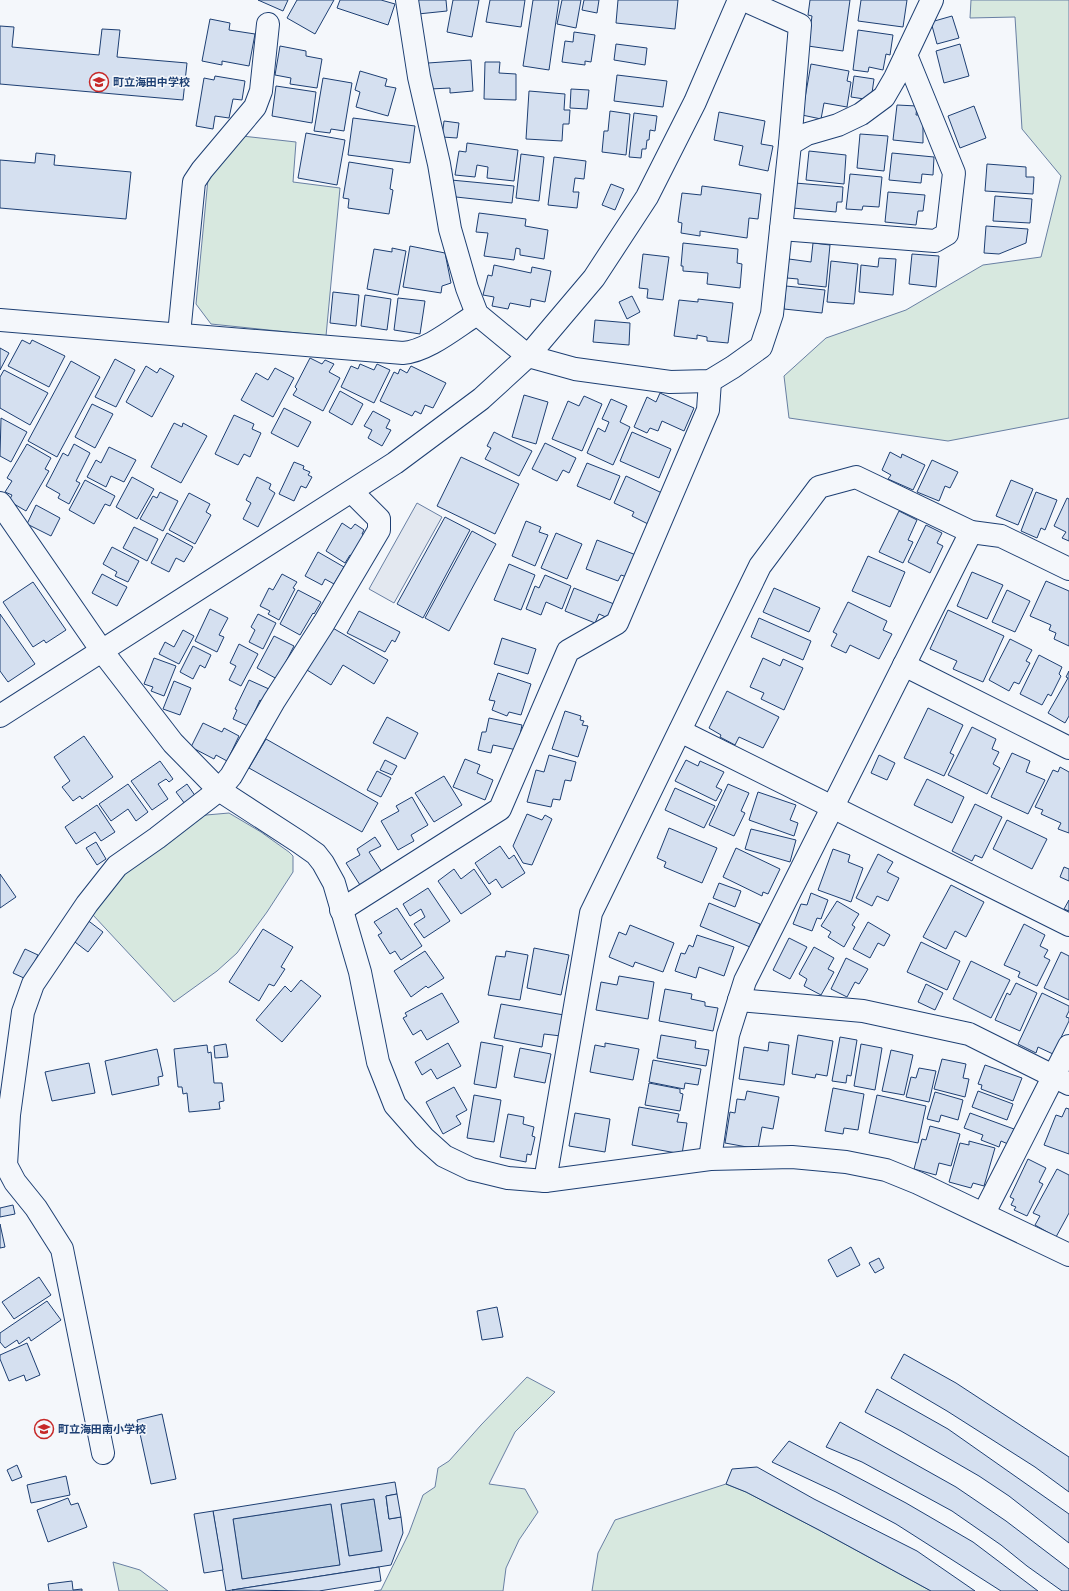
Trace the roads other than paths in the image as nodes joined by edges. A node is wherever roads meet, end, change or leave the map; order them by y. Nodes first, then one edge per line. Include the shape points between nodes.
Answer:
1 (407, 0) edge
2 (739, 0) edge
3 (744, 0) edge
4 (932, 0) edge
5 (268, 24) dead end
6 (906, 55) junction
7 (790, 144) junction
8 (781, 228) junction
9 (477, 314) junction
10 (0, 320) edge
11 (179, 334) junction
12 (528, 356) junction
13 (710, 381) junction
14 (352, 492) junction
15 (0, 503) edge
16 (970, 532) junction
17 (1069, 569) edge
18 (102, 651) junction
19 (904, 665) junction
20 (0, 716) edge
21 (680, 730) junction
22 (1069, 748) edge
23 (218, 790) junction
24 (833, 806) junction
25 (341, 910) junction
26 (1069, 925) edge
27 (739, 1000) junction
28 (1069, 1046) edge
29 (1061, 1080) edge
30 (710, 1159) junction
31 (545, 1180) junction
32 (984, 1213) junction
33 (1069, 1255) edge
34 (103, 1453) dead end

1 - 9 street via 419,77 439,164 450,229
2 - 12 street via 695,102 647,197 594,278
3 - 7 street via 800,25
4 - 6 street
5 - 11 street via 261,91 255,108 194,182
6 - 7 street via 884,97 861,114 807,134
6 - 8 street via 954,173 947,234 935,241
7 - 8 street
8 - 13 street via 772,314 761,347
9 - 11 street via 412,352
9 - 12 street
10 - 11 street
12 - 13 street via 575,369 670,382
12 - 14 street via 481,399
13 - 25 street via 708,410 618,623 568,651 500,809
14 - 18 street
14 - 23 street via 379,518 378,530 230,776
15 - 18 street
16 - 17 street via 1000,536
16 - 19 street
16 - 21 street via 856,477 819,487 760,566
18 - 20 street
18 - 23 street via 173,743
19 - 22 street
19 - 24 street
21 - 24 street
21 - 31 street via 592,913
23 - 25 street via 316,854 334,883
23 - 34 street via 117,866 87,904 33,984 23,1012 9,1115 6,1165 62,1250
24 - 26 street
24 - 27 street via 745,981
25 - 31 street via 360,972 378,1062 395,1105 444,1156 471,1169 508,1178
27 - 29 street via 863,1011 969,1034
27 - 30 street via 728,1035
28 - 29 street
29 - 32 street
30 - 31 street
30 - 32 street via 792,1157 846,1162 886,1170
32 - 33 street

